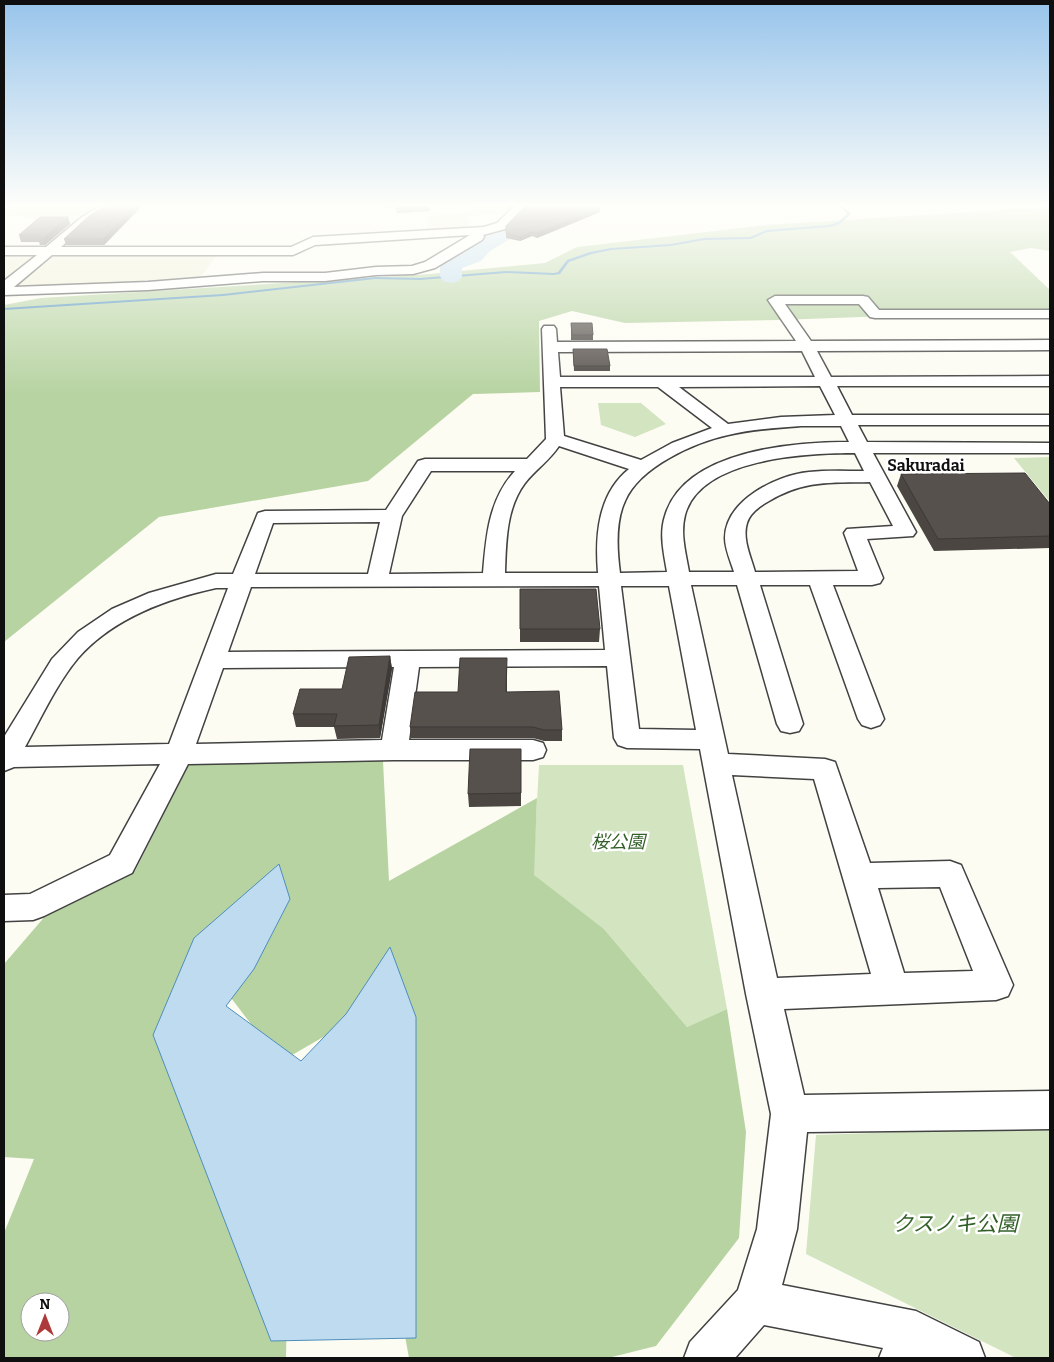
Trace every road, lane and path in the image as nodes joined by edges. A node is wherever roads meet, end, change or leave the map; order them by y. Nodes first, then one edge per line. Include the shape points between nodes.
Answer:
1 (32, 267) edge
2 (425, 267) edge
3 (4, 290) edge
4 (1044, 314) edge
5 (1050, 326) edge
6 (549, 328) dead end
7 (1050, 345) edge
8 (807, 346) junction
9 (550, 347) junction
10 (825, 380) junction
11 (1050, 380) edge
12 (552, 382) junction
13 (662, 382) junction
14 (845, 420) junction
15 (1050, 420) edge
16 (725, 430) junction
17 (555, 439) junction
18 (860, 448) junction
19 (1050, 448) edge
20 (532, 464) junction
21 (642, 467) junction
22 (874, 476) junction
23 (392, 516) junction
24 (747, 577) junction
25 (819, 578) junction
26 (609, 579) junction
27 (679, 579) junction
28 (242, 580) junction
29 (377, 580) junction
30 (494, 580) junction
31 (618, 658) junction
32 (408, 659) junction
33 (214, 660) junction
34 (871, 719) dead end
35 (790, 724) dead end
36 (394, 750) junction
37 (533, 750) dead end
38 (715, 752) junction
39 (180, 754) junction
40 (5, 759) edge
41 (859, 876) junction
42 (4, 908) edge
43 (892, 989) junction
44 (763, 994) junction
45 (1050, 1110) edge
46 (790, 1114) junction
47 (756, 1302) junction
48 (909, 1346) edge
49 (706, 1358) edge
50 (963, 1358) edge

1 - 3 street
2 - 3 street via 325,277 263,277 148,286
4 - 5 street
4 - 8 street via 875,314 863,300 775,300
6 - 9 street
7 - 8 street
8 - 9 street
8 - 10 street
9 - 12 street
10 - 11 street
10 - 13 street
10 - 14 street
12 - 13 street
12 - 17 street
13 - 16 street
14 - 15 street
14 - 16 street
14 - 18 street
16 - 21 street via 685,444
17 - 20 street via 549,450
17 - 21 street
18 - 19 street
18 - 22 street
18 - 27 street via 807,448 759,455 730,465 697,484 679,503 674,517 672,540
20 - 23 street via 425,465
20 - 30 street via 517,481 505,503 496,531
21 - 26 street via 614,500 608,528
22 - 24 street via 808,478 779,487 750,504 737,522 735,540
22 - 25 street via 906,532 854,533 872,578
23 - 28 street via 264,517
23 - 29 street
24 - 25 street
24 - 27 street
24 - 35 street
25 - 34 street
26 - 27 street
26 - 30 street
26 - 31 street
27 - 38 street
28 - 29 street
28 - 33 street
28 - 40 street via 181,588 129,609 104,624 71,651 52,676
29 - 30 street
31 - 32 street
31 - 38 street via 627,738
32 - 33 street
32 - 36 street
33 - 39 street
36 - 37 street
36 - 39 street
38 - 41 street via 825,768
38 - 44 street
39 - 40 street
39 - 42 street via 122,864 33,907
41 - 43 street
41 - 43 street via 950,874 996,985
43 - 44 street
44 - 46 street
45 - 46 street
46 - 47 street via 776,1229
47 - 48 street
47 - 49 street
48 - 50 street

